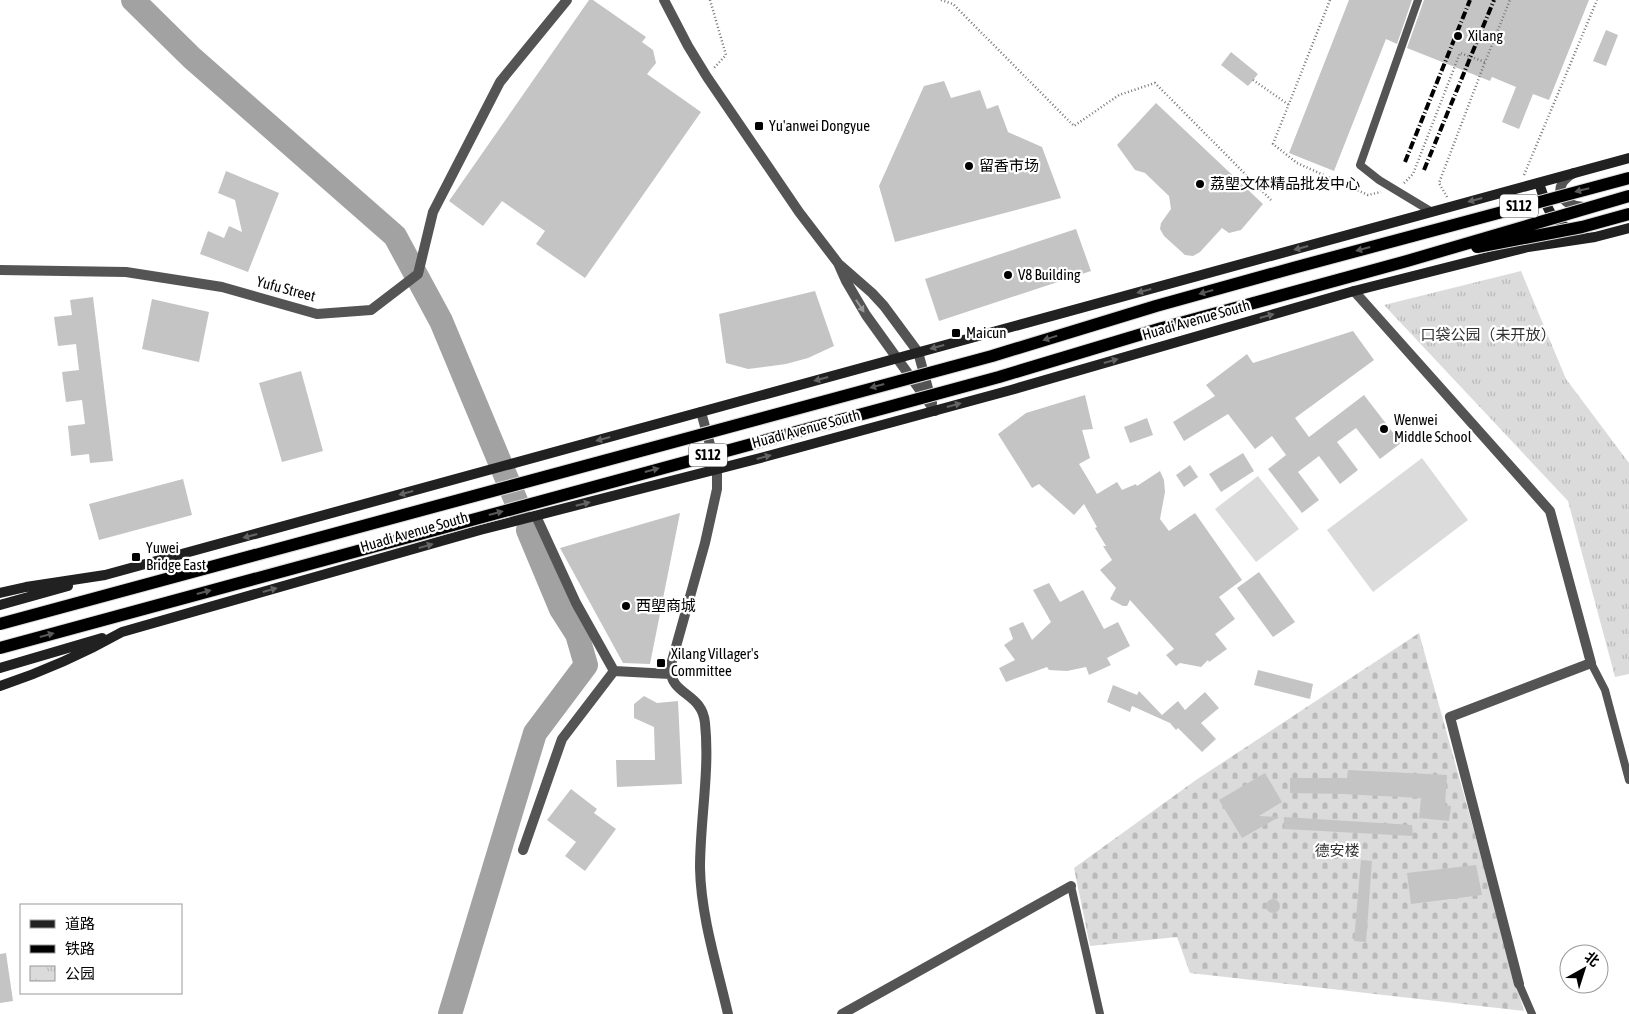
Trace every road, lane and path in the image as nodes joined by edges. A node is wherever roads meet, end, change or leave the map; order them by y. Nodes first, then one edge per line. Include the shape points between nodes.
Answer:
1 (567, 0) edge
2 (664, 0) edge
3 (710, 0) edge
4 (941, 0) edge
5 (1330, 0) edge
6 (1418, 0) edge
7 (1510, 0) edge
8 (1597, 0) edge
9 (1485, 62) junction
10 (707, 77) junction
11 (1253, 80) dead end
12 (1289, 104) junction
13 (1629, 158) edge
14 (1575, 173) junction
15 (1413, 174) dead end
16 (1629, 178) edge
17 (1538, 183) junction
18 (1518, 188) junction
19 (1396, 190) junction
20 (1629, 196) edge
21 (1271, 200) dead end
22 (1453, 206) junction
23 (1432, 212) junction
24 (1629, 214) edge
25 (1629, 228) edge
26 (1595, 236) junction
27 (1415, 258) junction
28 (838, 263) junction
29 (0, 270) edge
30 (1354, 291) junction
31 (918, 352) junction
32 (897, 358) junction
33 (935, 411) junction
34 (701, 412) junction
35 (717, 470) junction
36 (536, 516) junction
37 (105, 575) junction
38 (0, 593) edge
39 (0, 606) edge
40 (0, 624) edge
41 (122, 632) junction
42 (0, 648) edge
43 (1591, 663) junction
44 (0, 668) edge
45 (614, 671) junction
46 (670, 674) junction
47 (0, 686) edge
48 (1629, 780) edge
49 (523, 850) dead end
50 (1071, 886) joint
51 (1519, 984) joint
52 (728, 1014) edge
53 (842, 1014) edge
54 (1100, 1014) edge
55 (1532, 1014) edge

1 - 29 street, Yufu Street via 500,82 433,212 418,274 371,310 316,314 222,288 126,272
2 - 10 street
3 - 10 path via 726,55
4 - 21 path via 953,4 1074,126 1119,95 1155,83
5 - 12 path
6 - 19 lane via 1360,165
7 - 9 path
8 - 18 path
9 - 15 path via 1460,53
9 - 22 path via 1439,183
10 - 28 street via 799,212
11 - 12 path
12 - 19 path via 1273,144 1279,149 1297,163 1368,195
13 - 14 main road
14 - 17 main road
14 - 20 street, Huadi Avenue South via 1564,180 1560,191 1570,205 1584,207
16 -> 40 main road, Huadi Avenue South / S112, bridge via 1156,306 992,356
17 - 18 main road
17 - 26 main road via 1548,212 1554,219 1581,235
18 -> 22 main road
19 - 23 lane
20 - 27 main road, Huadi Avenue South, bridge
22 - 23 main road
23 -> 31 main road
24 - 27 main road, S112, bridge via 1562,231
25 - 26 main road, Huadi Avenue South
26 - 30 main road, Huadi Avenue South via 1528,247
42 -> 27 main road, Huadi Avenue South / S112, bridge via 999,377
28 - 31 street via 884,306
28 -> 32 street via 855,298
33 -> 30 main road, Huadi Avenue South
30 - 43 street via 1550,511
31 - 32 main road
31 - 33 street
32 - 33 street
32 -> 34 main road
35 -> 33 main road, Huadi Avenue South
34 - 35 street
34 -> 37 main road
36 -> 35 main road, Huadi Avenue South
35 - 46 street via 712,518
41 -> 36 main road, Huadi Avenue South
36 - 45 street via 576,603
37 - 38 main road
37 - 39 main road
41 - 44 main road
41 - 47 main road, Huadi Avenue South via 66,661
43 - 48 lane via 1605,690
43 - 51 street via 1450,718
45 - 46 street
45 - 49 street via 562,739
46 - 52 street via 676,686 697,702 704,714 706,752 700,868 705,917
50 - 53 street
50 - 54 lane
51 - 55 lane

